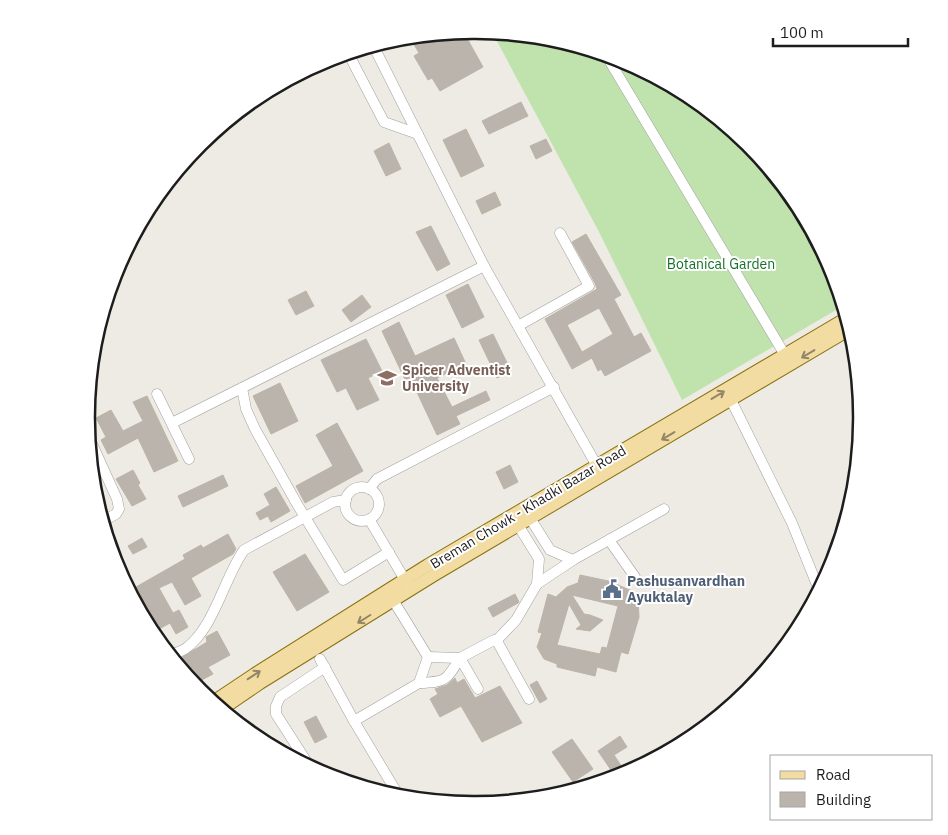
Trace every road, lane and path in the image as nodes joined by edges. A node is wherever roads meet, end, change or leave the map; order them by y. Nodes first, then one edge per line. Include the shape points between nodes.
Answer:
1 (376, 52) edge
2 (351, 59) edge
3 (612, 65) edge
4 (418, 134) junction
5 (560, 233) dead end
6 (484, 266) junction
7 (841, 322) edge
8 (518, 326) junction
9 (843, 333) edge
10 (786, 355) junction
11 (554, 387) junction
12 (242, 388) junction
13 (157, 394) dead end
14 (730, 400) junction
15 (172, 423) junction
16 (97, 454) edge
17 (189, 459) dead end
18 (597, 466) junction
19 (369, 489) junction
20 (346, 500) junction
21 (664, 509) dead end
22 (305, 517) junction
23 (109, 518) edge
24 (530, 518) junction
25 (369, 520) junction
26 (518, 525) junction
27 (609, 540) junction
28 (388, 552) junction
29 (573, 560) junction
30 (635, 577) dead end
31 (816, 581) edge
32 (408, 584) junction
33 (537, 584) junction
34 (393, 600) junction
35 (496, 641) junction
36 (177, 652) edge
37 (428, 656) junction
38 (460, 658) junction
39 (419, 683) junction
40 (478, 689) dead end
41 (219, 698) edge
42 (529, 698) dead end
43 (228, 705) edge
44 (354, 721) junction
45 (302, 755) edge
46 (394, 787) edge

1 - 4 street
2 - 4 street via 384,122
3 - 10 street
4 - 6 street
5 - 8 street via 589,286
6 - 8 street
6 - 12 street
7 - 10 main road, Breman Chowk - Khadki Bazar Road
8 - 11 street
9 -> 14 main road, Breman Chowk - Khadki Bazar Road
18 -> 10 main road, Breman Chowk - Khadki Bazar Road
11 - 18 street
11 - 19 street via 377,479
12 - 15 street
12 - 22 street via 246,409 255,429
13 - 15 street
14 -> 24 main road, Breman Chowk - Khadki Bazar Road
14 - 31 street via 792,523
15 - 17 street
16 - 23 street via 118,499 119,509
18 - 32 main road, Breman Chowk - Khadki Bazar Road
19 - 20 street via 355,489
19 - 25 street via 379,504
20 - 22 street via 333,502
20 - 25 street via 346,509 351,517
21 - 27 street
22 - 28 street via 343,580
22 - 36 street via 244,550 221,599 199,634 185,649
24 - 26 main road, Breman Chowk - Khadki Bazar Road
24 - 29 street via 550,550
25 - 28 street
26 - 32 main road, Breman Chowk - Khadki Bazar Road
26 - 33 street via 539,559
27 - 29 street
27 - 30 street
28 - 32 street
29 - 33 street
32 - 34 main road, Breman Chowk - Khadki Bazar Road
41 -> 32 main road, Breman Chowk - Khadki Bazar Road
33 - 35 street via 516,620
34 - 37 street
34 -> 43 main road, Breman Chowk - Khadki Bazar Road
35 - 38 street
35 - 42 street
37 - 38 street
37 - 39 street
38 - 39 street via 450,674 439,682
38 - 40 street
39 - 44 street
44 - 45 street via 323,663 280,697 276,706 276,714
44 - 46 street

